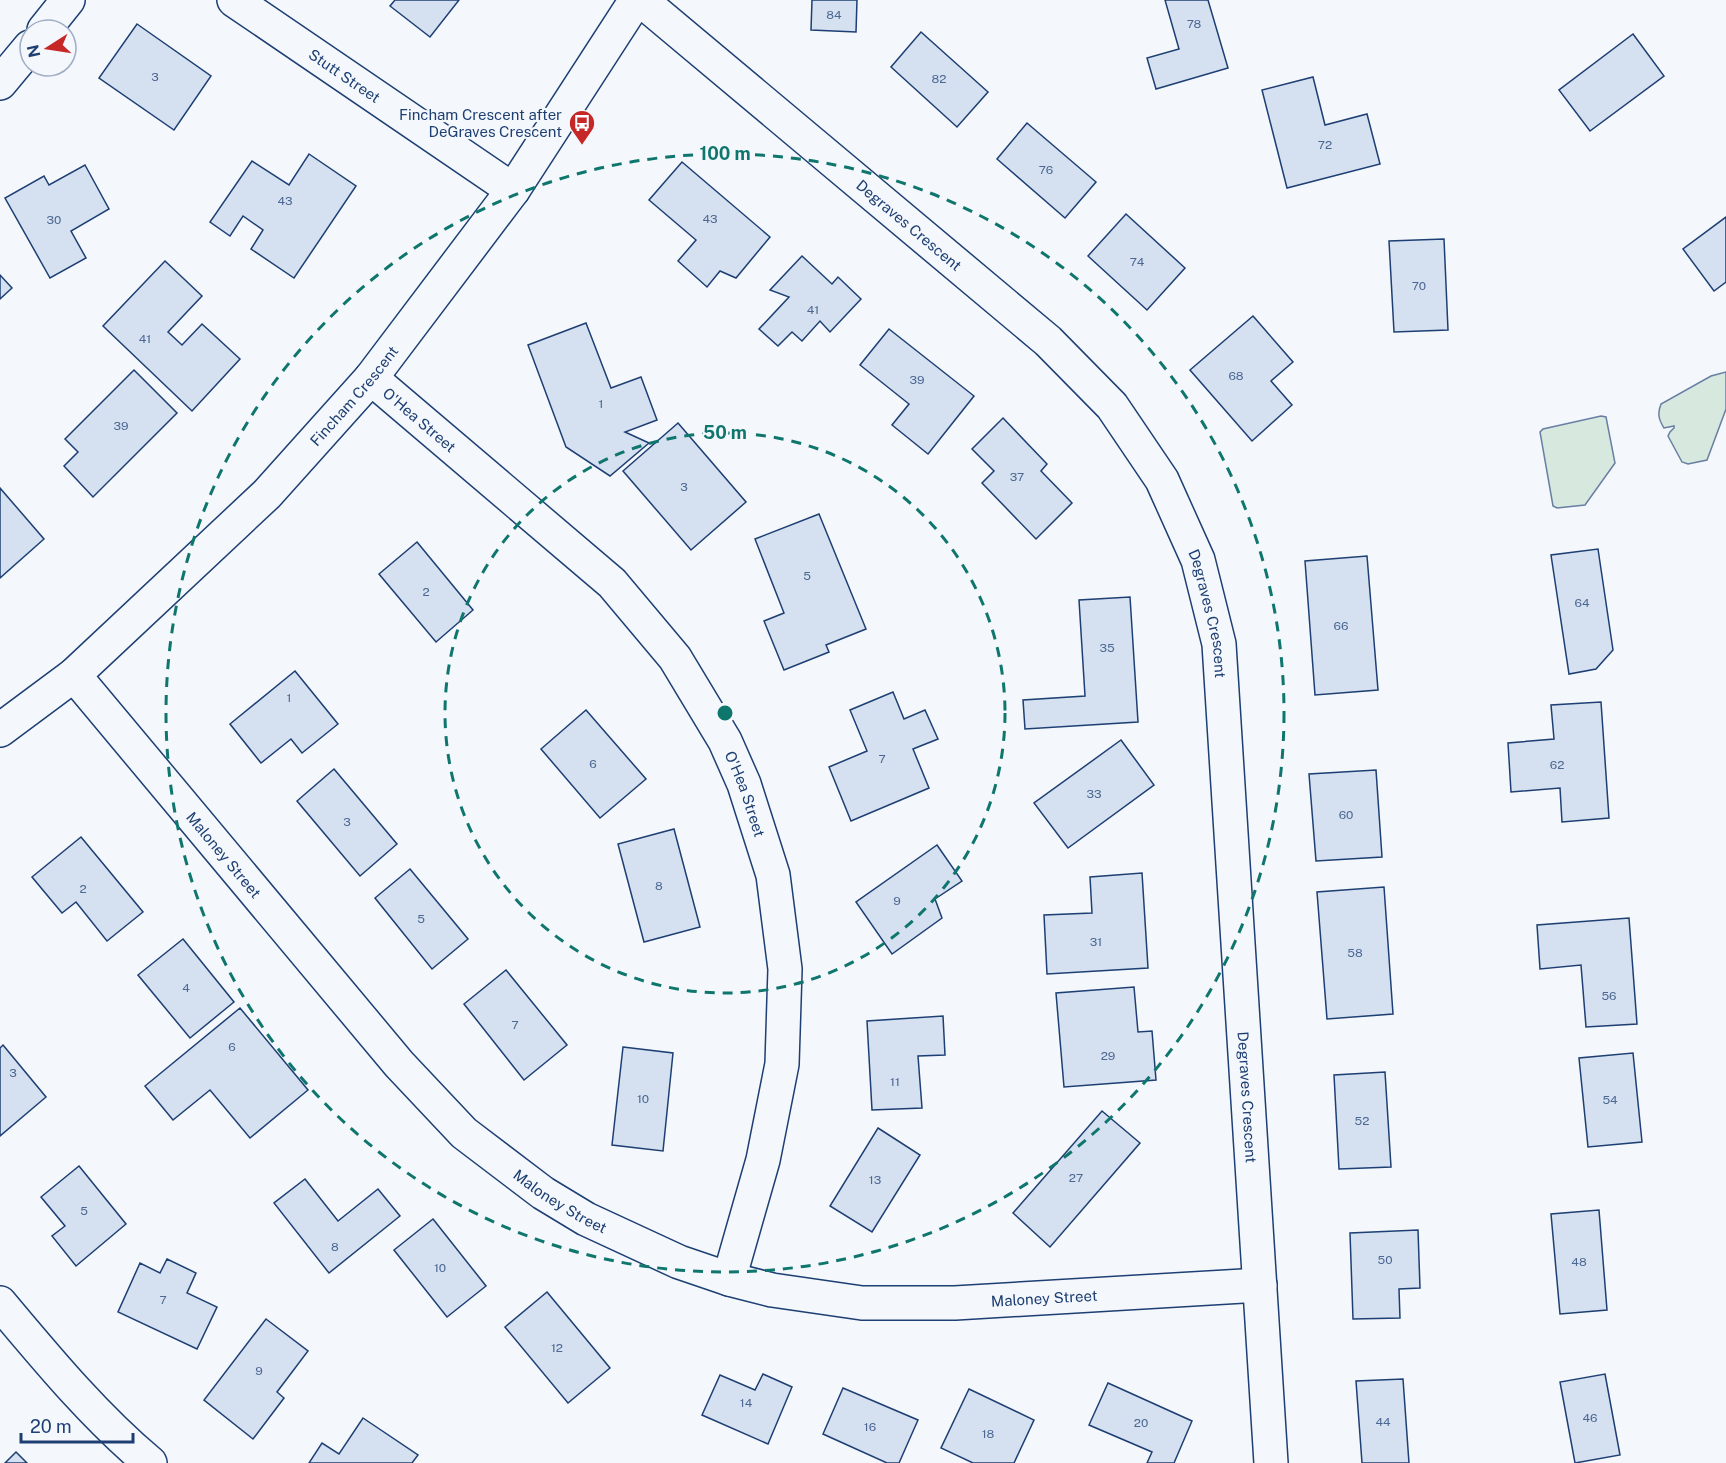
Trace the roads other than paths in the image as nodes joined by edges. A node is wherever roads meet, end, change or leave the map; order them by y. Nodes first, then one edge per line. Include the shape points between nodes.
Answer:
1 (68, 0) edge
2 (234, 0) edge
3 (636, 0) edge
4 (641, 0) edge
5 (54, 18) edge
6 (18, 61) edge
7 (0, 83) edge
8 (513, 190) junction
9 (371, 378) junction
10 (74, 675) junction
11 (0, 730) edge
12 (729, 1279) junction
13 (1260, 1285) junction
14 (0, 1303) edge
15 (150, 1463) edge
16 (1271, 1463) edge

1 - 5 street
2 - 8 street, Stutt Street
3 - 8 street, Fincham Crescent
4 - 13 street, Degraves Crescent via 1048,341 1112,406 1162,480 1198,560 1219,644
6 - 7 street
8 - 9 street, Fincham Crescent
9 - 10 street, Fincham Crescent via 267,494
9 - 12 street, O'Hea Street via 612,583 675,658 725,741 744,784 773,875 785,969 782,1064 763,1160
10 - 11 street, Fincham Crescent
10 - 12 street, Maloney Street via 399,1064 464,1133 543,1193 586,1219 679,1262
12 - 13 street, Maloney Street via 772,1290 862,1303 955,1303
13 - 16 street, Degraves Crescent
14 - 15 street via 124,1441

